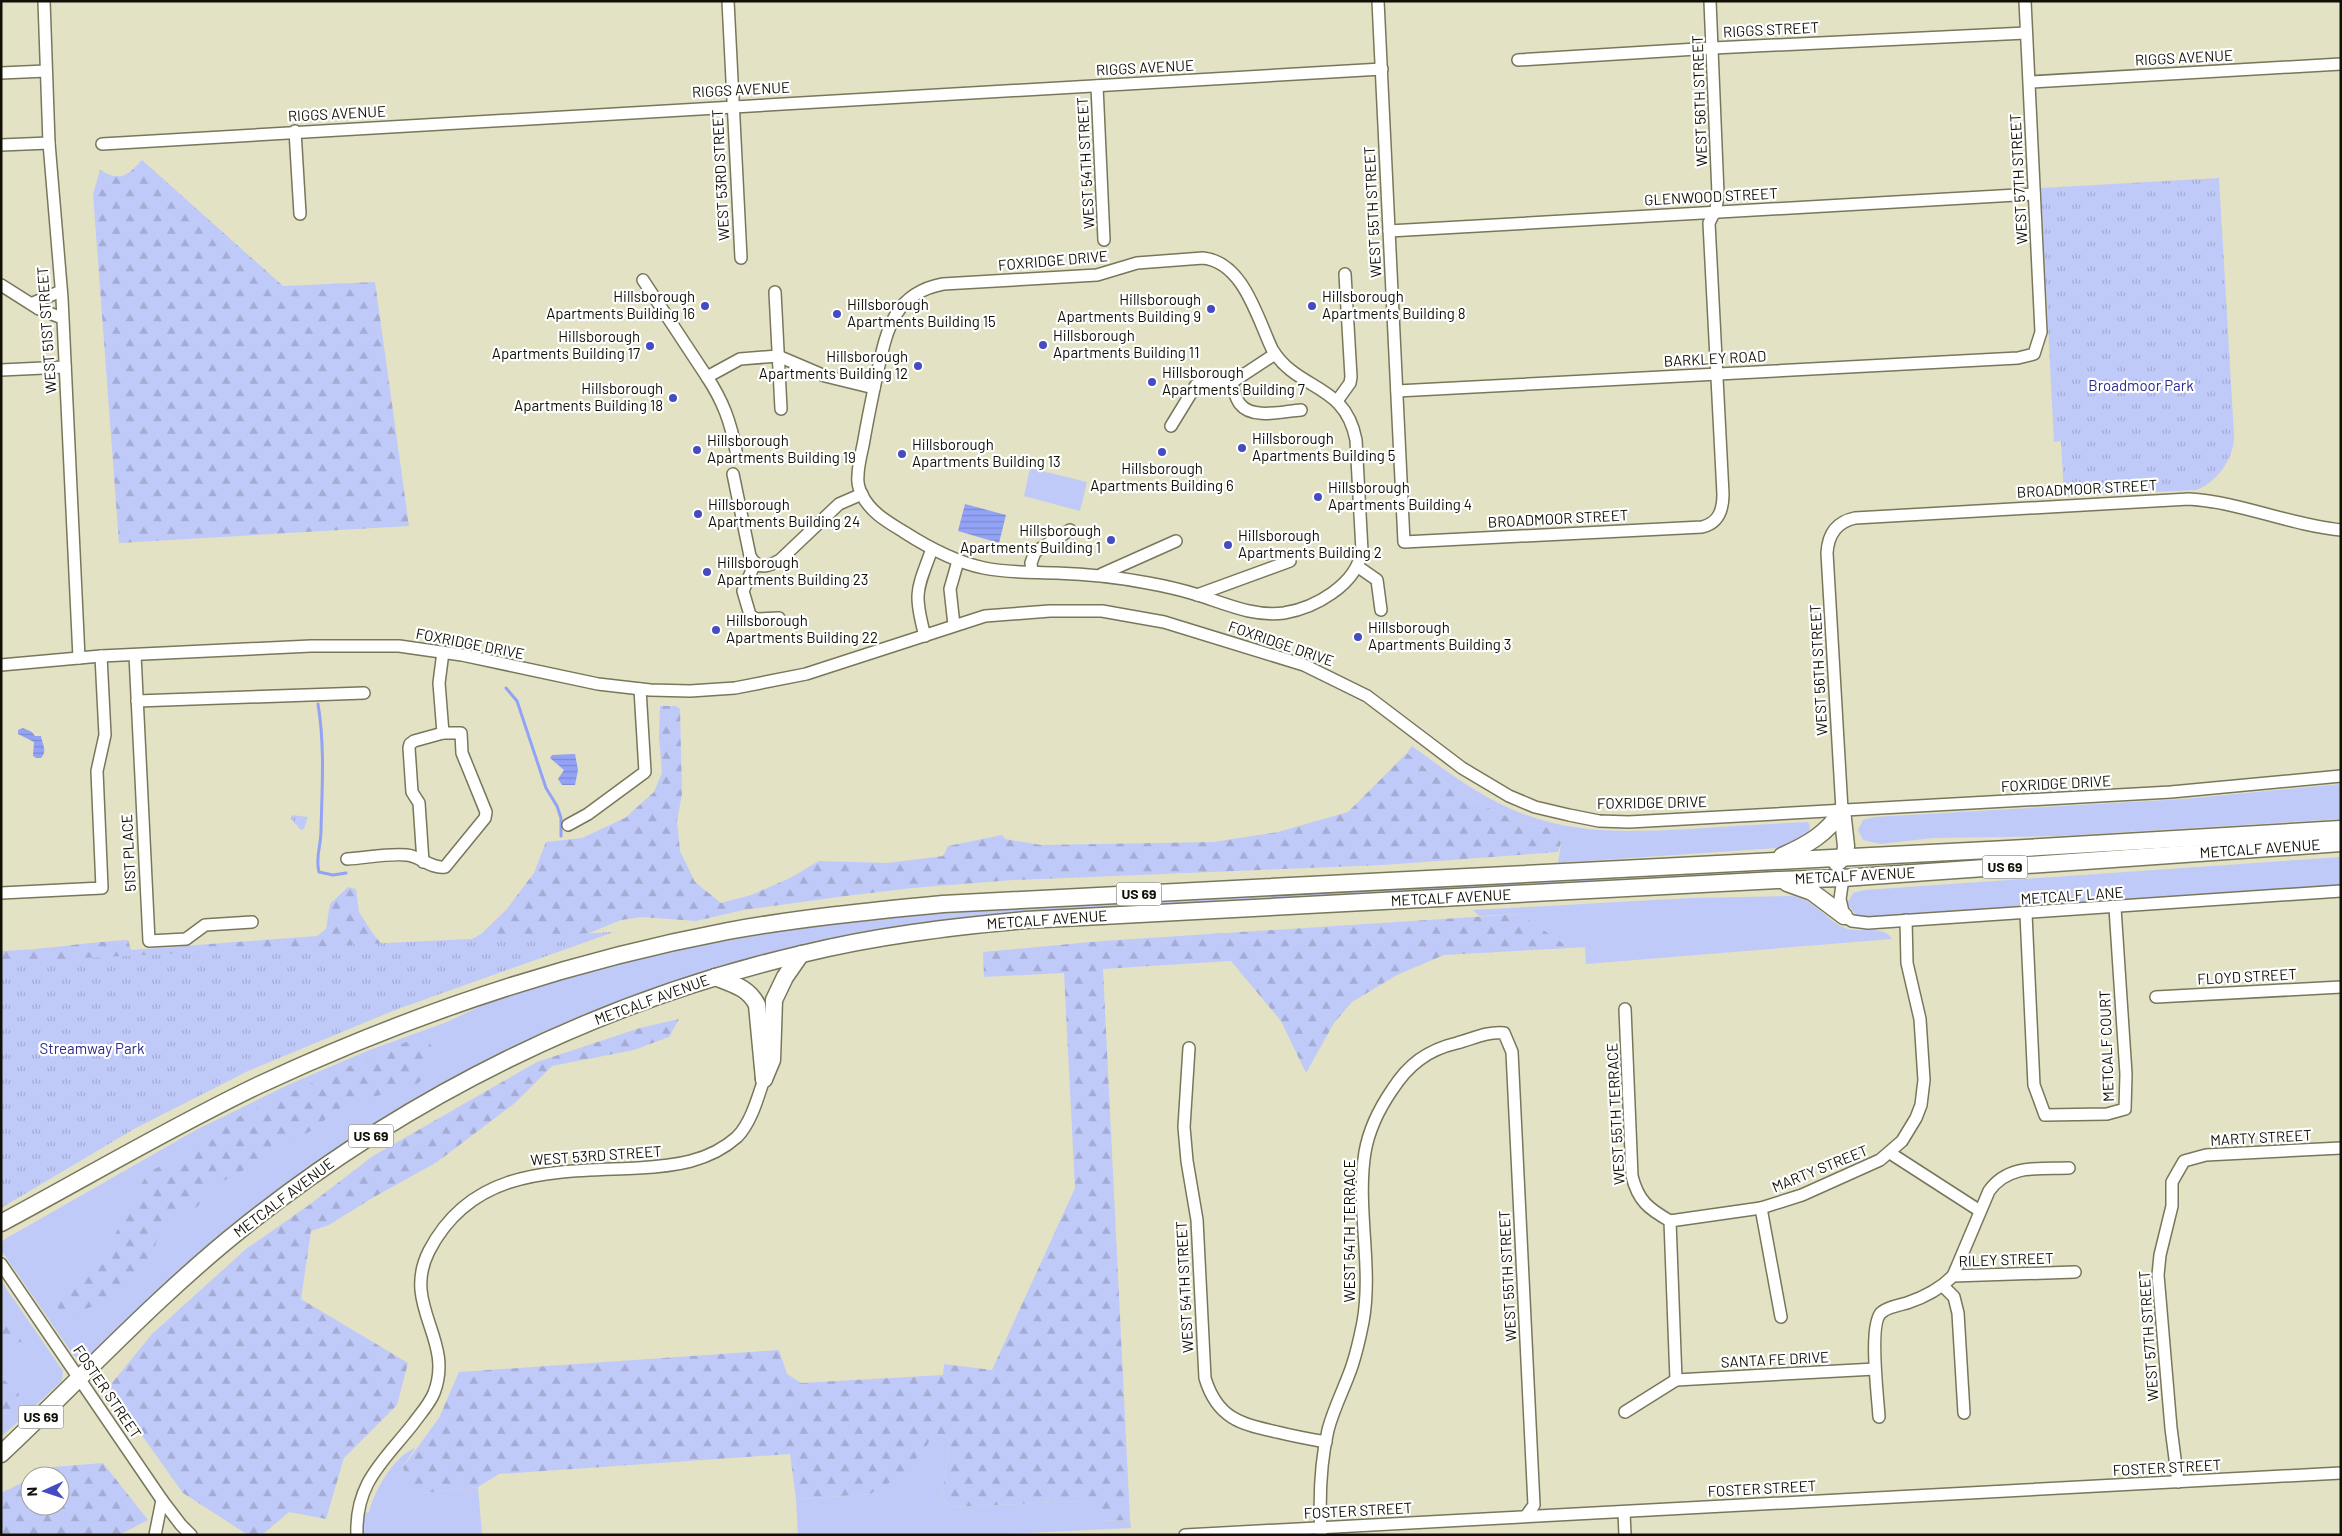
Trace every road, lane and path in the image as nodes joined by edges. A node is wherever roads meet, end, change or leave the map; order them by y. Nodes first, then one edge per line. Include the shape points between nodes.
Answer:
1 (44, 1) edge
2 (728, 1) edge
3 (1378, 1) edge
4 (1710, 1) edge
5 (2025, 1) edge
6 (2026, 33) junction
7 (1712, 48) junction
8 (1518, 60) dead end
9 (2341, 64) edge
10 (1382, 69) junction
11 (46, 71) junction
12 (1, 73) edge
13 (2030, 82) junction
14 (1098, 86) junction
15 (732, 106) junction
16 (295, 131) junction
17 (49, 143) junction
18 (102, 144) dead end
19 (1, 145) edge
20 (2034, 194) junction
21 (1714, 211) junction
22 (300, 214) dead end
23 (1389, 231) junction
24 (1104, 240) dead end
25 (741, 258) dead end
26 (1345, 274) dead end
27 (643, 280) dead end
28 (1, 286) edge
29 (61, 291) junction
30 (775, 292) dead end
31 (33, 303) junction
32 (62, 318) junction
33 (1275, 354) junction
34 (2034, 354) joint
35 (778, 356) junction
36 (65, 366) junction
37 (1, 370) edge
38 (1716, 374) junction
39 (707, 377) junction
40 (1231, 382) junction
41 (874, 388) junction
42 (1397, 391) junction
43 (1337, 401) junction
44 (781, 409) dead end
45 (1301, 410) dead end
46 (1171, 426) dead end
47 (736, 451) dead end
48 (733, 474) dead end
49 (862, 494) junction
50 (1712, 523) joint
51 (1835, 529) joint
52 (1070, 530) dead end
53 (2341, 530) edge
54 (1176, 541) dead end
55 (1404, 542) joint
56 (932, 549) junction
57 (1290, 560) dead end
58 (958, 561) junction
59 (755, 563) junction
60 (1357, 566) junction
61 (1032, 572) junction
62 (1101, 575) junction
63 (1197, 595) junction
64 (1381, 610) dead end
65 (779, 618) dead end
66 (954, 625) junction
67 (924, 636) junction
68 (444, 652) junction
69 (135, 655) junction
70 (101, 656) junction
71 (79, 658) junction
72 (1, 665) edge
73 (640, 689) junction
74 (364, 692) dead end
75 (137, 701) junction
76 (443, 733) junction
77 (2341, 776) edge
78 (1842, 810) junction
79 (568, 825) dead end
80 (2341, 829) edge
81 (2341, 843) edge
82 (2008, 849) junction
83 (1845, 856) junction
84 (347, 859) dead end
85 (1773, 860) junction
86 (423, 862) junction
87 (1843, 878) junction
88 (1777, 880) junction
89 (1670, 887) junction
90 (2341, 891) edge
91 (1, 893) edge
92 (2115, 908) junction
93 (2026, 914) junction
94 (1844, 916) junction
95 (1906, 920) junction
96 (252, 922) dead end
97 (801, 954) junction
98 (716, 977) junction
99 (2341, 987) edge
100 (2156, 997) dead end
101 (1625, 1009) dead end
102 (1504, 1033) joint
103 (1189, 1048) dead end
104 (764, 1079) junction
105 (2341, 1148) edge
106 (1890, 1154) junction
107 (2184, 1161) joint
108 (2069, 1168) dead end
109 (1761, 1208) junction
110 (1980, 1211) junction
111 (1670, 1221) junction
112 (1, 1223) edge
113 (1, 1264) edge
114 (2074, 1272) dead end
115 (1954, 1276) junction
116 (1943, 1286) junction
117 (1781, 1317) dead end
118 (1875, 1369) junction
119 (80, 1380) junction
120 (1676, 1380) junction
121 (1625, 1412) dead end
122 (1964, 1414) dead end
123 (1879, 1417) dead end
124 (1326, 1442) junction
125 (1, 1454) edge
126 (2341, 1473) edge
127 (2178, 1482) junction
128 (162, 1500) junction
129 (1624, 1512) junction
130 (1526, 1516) junction
131 (1321, 1532) edge
132 (190, 1534) edge
133 (155, 1535) edge
134 (357, 1535) edge
135 (1185, 1535) edge
136 (1625, 1535) edge

1 - 11 street, WEST 51ST STREET
2 - 15 street, WEST 53RD STREET
3 - 10 street, WEST 55TH STREET
4 - 7 street, WEST 56TH STREET
5 - 6 street, WEST 57TH STREET
6 - 7 street, RIGGS STREET
6 - 13 street, WEST 57TH STREET
7 - 8 street, RIGGS STREET
7 - 21 street, WEST 56TH STREET via 1718,194
9 - 13 street, RIGGS AVENUE
10 - 14 street, RIGGS AVENUE
10 - 23 street, WEST 55TH STREET
11 - 12 street
11 - 17 street, WEST 51ST STREET
13 - 20 street, WEST 57TH STREET
14 - 15 street, RIGGS AVENUE
14 - 24 street, WEST 54TH STREET
15 - 16 street, RIGGS AVENUE
15 - 25 street, WEST 53RD STREET
16 - 18 street, RIGGS AVENUE
16 - 22 street
17 - 19 street
17 - 29 street, WEST 51ST STREET
20 - 21 street, GLENWOOD STREET
20 - 34 street, WEST 57TH STREET via 2041,332
21 - 23 street, GLENWOOD STREET
21 - 38 street, WEST 56TH STREET via 1709,223
23 - 42 street, WEST 55TH STREET
26 - 43 street via 1351,377
27 - 39 street
28 - 31 street
29 - 31 street
29 - 32 street, WEST 51ST STREET
30 - 35 street
31 - 32 street
32 - 36 street, WEST 51ST STREET
33 - 40 street
33 - 41 street, FOXRIDGE DRIVE via 1241,282 1223,265 1203,258 1136,263 1102,274 956,283 921,292 892,318
33 - 43 street, FOXRIDGE DRIVE via 1292,372
34 - 38 street, BARKLEY ROAD via 2018,358
35 - 39 street via 740,359
35 - 41 street via 826,376
35 - 44 street
36 - 37 street
36 - 71 street, WEST 51ST STREET
38 - 42 street, BARKLEY ROAD
38 - 50 street, WEST 56TH STREET via 1724,501 1721,514
39 - 47 street via 724,405
40 - 45 street via 1237,400 1249,411
40 - 46 street via 1196,385
41 - 49 street, FOXRIDGE DRIVE via 858,473
42 - 55 street, WEST 55TH STREET
43 - 60 street, FOXRIDGE DRIVE via 1346,412 1356,440 1362,552
48 - 59 street via 750,556
49 - 56 street, FOXRIDGE DRIVE via 877,515
49 - 59 street via 839,504 780,560 765,567
50 - 55 street, BROADMOOR STREET via 1676,528
51 - 53 street, BROADMOOR STREET via 1855,518 2189,500 2220,503 2302,525
51 - 78 street, WEST 56TH STREET via 1829,540 1828,553
52 - 61 street via 1035,552
54 - 62 street
56 - 58 street, FOXRIDGE DRIVE
56 - 67 street via 917,593
57 - 63 street
58 - 61 street, FOXRIDGE DRIVE via 986,569
58 - 66 street via 950,589
59 - 65 street via 743,591 750,615 756,620
60 - 63 street, FOXRIDGE DRIVE via 1348,580 1332,592 1283,613 1252,612
60 - 64 street via 1377,580
61 - 62 street, FOXRIDGE DRIVE
62 - 63 street, FOXRIDGE DRIVE
66 - 67 street, FOXRIDGE DRIVE
66 - 78 street, FOXRIDGE DRIVE via 1004,614 1102,611 1164,622 1244,646 1304,665 1344,684 1387,710 1490,786 1521,802 1574,816 1629,822
67 - 73 street, FOXRIDGE DRIVE via 806,674 769,682 690,691
68 - 69 street, FOXRIDGE DRIVE via 399,646 340,645
68 - 73 street, FOXRIDGE DRIVE via 578,681
68 - 76 street via 439,683
69 - 70 street, FOXRIDGE DRIVE
69 - 75 street, 51ST PLACE
70 - 71 street, FOXRIDGE DRIVE
70 - 91 street via 105,735 97,771 102,888
71 - 72 street, FOXRIDGE DRIVE
73 - 79 street via 645,772
74 - 75 street
75 - 96 street, 51ST PLACE via 149,941 186,938 204,925
76 - 86 street via 414,741 409,748 412,792 420,803
76 - 86 street via 461,733 462,753 486,812 485,818 445,867
77 - 78 street, FOXRIDGE DRIVE via 2170,792
78 - 83 highway
78 - 85 highway via 1816,839
80 - 82 highway, METCALF AVENUE / US 69
81 - 87 highway, METCALF AVENUE / US 69
82 - 83 highway, METCALF AVENUE / US 69
82 - 87 highway via 1939,862 1869,866
83 - 85 highway, METCALF AVENUE / US 69
83 - 89 highway via 1839,863 1827,867 1747,872
84 - 86 street via 409,855
85 - 112 highway, METCALF AVENUE / US 69 via 943,904 798,920 695,938 564,969 370,1036 257,1086
87 - 88 highway, METCALF AVENUE / US 69
87 - 94 street via 1840,899
88 - 89 highway, METCALF AVENUE / US 69
88 - 94 highway via 1812,892
89 - 97 highway, METCALF AVENUE / US 69 via 1026,920 906,934
90 - 92 street, METCALF LANE
92 - 93 street, METCALF LANE
92 - 93 street, METCALF COURT via 2126,1074 2124,1109 2107,1114 2044,1115 2039,1105 2034,1085
93 - 95 street, METCALF LANE
94 - 95 street, METCALF LANE via 1852,921 1868,923
95 - 106 street via 1907,963 1920,1019 1924,1080 1916,1118
97 - 98 highway, METCALF AVENUE / US 69
97 - 104 highway via 774,1000 772,1060
98 - 104 highway via 745,989 757,1005
98 - 119 highway, METCALF AVENUE / US 69 via 642,1002 543,1043 497,1064 382,1129 243,1228 139,1321
99 - 100 street, FLOYD STREET
101 - 111 street, WEST 55TH TERRACE via 1632,1176 1636,1192 1644,1204
102 - 124 street, WEST 54TH TERRACE via 1493,1032 1422,1056 1398,1080 1373,1123 1363,1172 1366,1286 1363,1320 1358,1348
102 - 130 street, WEST 55TH STREET via 1512,1052 1534,1505
103 - 124 street, WEST 54TH STREET via 1184,1127 1197,1220 1205,1378 1210,1393 1217,1404 1238,1422
104 - 134 street, WEST 53RD STREET via 757,1103 738,1135 698,1160 661,1167 517,1178 485,1192 453,1217 424,1262 420,1283 422,1305 438,1353 437,1384 428,1405 370,1478 359,1498
105 - 107 street, MARTY STREET via 2206,1156
106 - 109 street, MARTY STREET via 1807,1193
106 - 110 street
107 - 127 street, WEST 57TH STREET via 2172,1182 2172,1206 2158,1275
108 - 110 street via 2008,1173 1996,1180
109 - 111 street, MARTY STREET
109 - 117 street
110 - 115 street
111 - 120 street
113 - 119 street, FOSTER STREET
114 - 115 street, RILEY STREET
115 - 116 street, RILEY STREET
116 - 118 street via 1922,1298 1882,1311 1875,1319
116 - 122 street via 1954,1297 1958,1313
118 - 120 street, SANTA FE DRIVE
118 - 123 street
119 - 125 highway, METCALF AVENUE / US 69
119 - 128 street, FOSTER STREET
120 - 121 street
124 - 131 street, WEST 54TH TERRACE via 1320,1490
126 - 127 street, FOSTER STREET
127 - 129 street, FOSTER STREET
128 - 132 street, FOSTER STREET
128 - 133 street
129 - 130 street, FOSTER STREET
129 - 136 street
130 - 131 street, FOSTER STREET
131 - 135 street, FOSTER STREET

